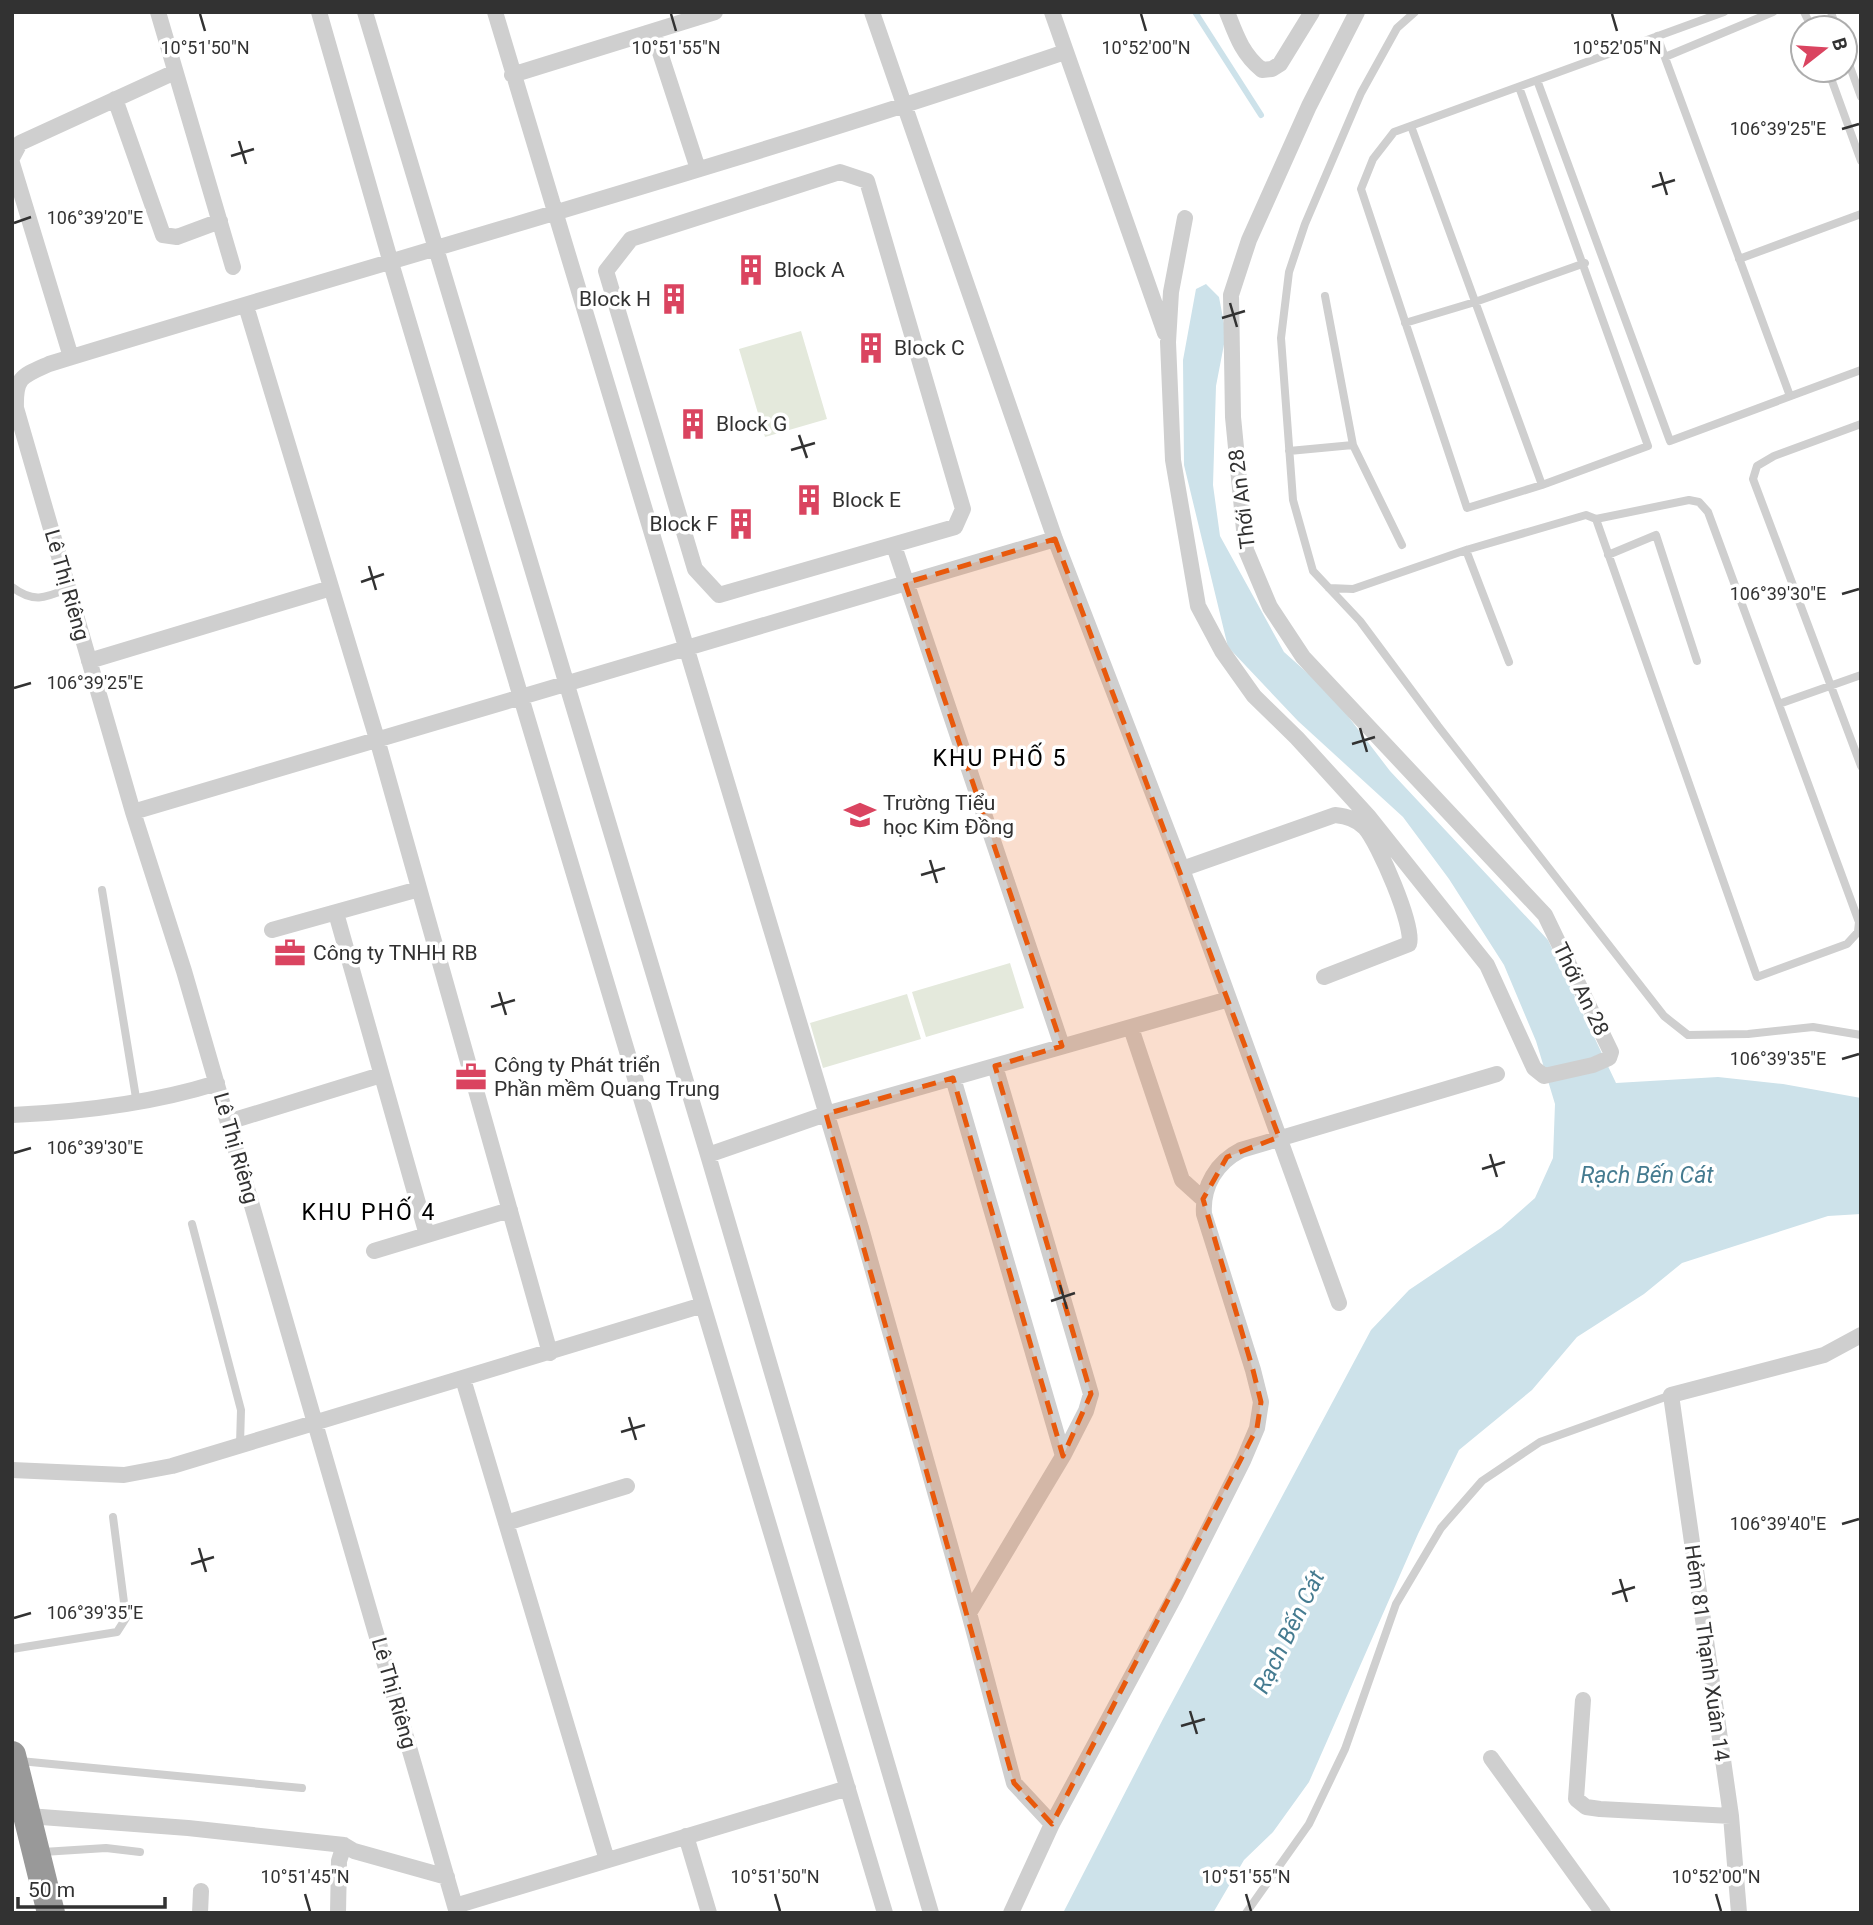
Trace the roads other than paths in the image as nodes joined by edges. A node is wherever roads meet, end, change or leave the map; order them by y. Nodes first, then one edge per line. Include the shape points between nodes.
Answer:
1 (158, 12) edge
2 (319, 12) edge
3 (365, 12) edge
4 (495, 12) edge
5 (715, 12) edge
6 (872, 12) edge
7 (1052, 12) edge
8 (1227, 12) edge
9 (1312, 12) edge
10 (1357, 12) edge
11 (1415, 12) edge
12 (1724, 12) edge
13 (1773, 12) edge
14 (653, 31) junction
15 (1657, 36) junction
16 (1065, 52) junction
17 (1665, 57) junction
18 (175, 72) junction
19 (512, 75) junction
20 (1537, 80) junction
21 (1833, 84) edge
22 (1519, 87) junction
23 (115, 99) junction
24 (906, 106) junction
25 (1411, 126) junction
26 (12, 160) edge
27 (1861, 161) edge
28 (698, 169) junction
29 (554, 213) junction
30 (1861, 214) edge
31 (1185, 218) dead end
32 (220, 221) junction
33 (438, 249) junction
34 (1739, 259) junction
35 (1584, 263) junction
36 (391, 264) junction
37 (233, 267) dead end
38 (1325, 296) dead end
39 (1475, 302) junction
40 (246, 306) junction
41 (1405, 323) junction
42 (1168, 342) junction
43 (71, 358) junction
44 (1861, 370) edge
45 (1790, 396) junction
46 (1861, 424) edge
47 (1353, 445) junction
48 (1289, 451) junction
49 (1542, 485) junction
50 (1595, 519) junction
51 (1055, 539) junction
52 (1402, 545) dead end
53 (894, 547) junction
54 (1466, 550) junction
55 (1608, 555) junction
56 (905, 583) junction
57 (12, 587) edge
58 (331, 588) junction
59 (1329, 588) junction
60 (67, 589) junction
61 (685, 647) junction
62 (89, 661) junction
63 (1697, 661) dead end
64 (1510, 662) dead end
65 (1861, 675) edge
66 (568, 684) junction
67 (1831, 685) junction
68 (521, 698) junction
69 (1779, 704) junction
70 (377, 739) junction
71 (1861, 766) edge
72 (133, 812) junction
73 (1182, 869) junction
74 (419, 889) junction
75 (102, 890) dead end
76 (336, 913) junction
77 (272, 930) dead end
78 (1324, 977) dead end
79 (1229, 999) junction
80 (1131, 1028) junction
81 (1861, 1035) edge
82 (1062, 1046) junction
83 (995, 1066) junction
84 (1497, 1074) dead end
85 (382, 1075) junction
86 (953, 1077) junction
87 (217, 1083) junction
88 (137, 1104) junction
89 (826, 1114) junction
90 (12, 1115) edge
91 (228, 1122) junction
92 (1279, 1137) junction
93 (708, 1155) junction
94 (1203, 1199) junction
95 (510, 1210) junction
96 (192, 1224) dead end
97 (427, 1235) junction
98 (374, 1251) dead end
99 (1339, 1303) dead end
100 (703, 1305) junction
101 (1861, 1335) edge
102 (550, 1353) junction
103 (463, 1379) junction
104 (1671, 1395) junction
105 (315, 1422) junction
106 (240, 1444) junction
107 (1063, 1456) junction
108 (12, 1470) edge
109 (627, 1486) dead end
110 (113, 1517) dead end
111 (506, 1522) junction
112 (970, 1613) junction
113 (12, 1649) edge
114 (1583, 1700) dead end
115 (13, 1758) edge
116 (1491, 1758) dead end
117 (302, 1788) dead end
118 (848, 1788) junction
119 (1731, 1816) junction
120 (20, 1824) edge
121 (1052, 1824) junction
122 (686, 1836) junction
123 (344, 1845) junction
124 (36, 1852) junction
125 (140, 1852) dead end
126 (607, 1860) junction
127 (447, 1877) junction
128 (201, 1891) dead end
129 (456, 1909) edge
130 (33, 1913) edge
131 (51, 1913) edge
132 (200, 1913) edge
133 (338, 1913) edge
134 (709, 1913) edge
135 (885, 1913) edge
136 (931, 1913) edge
137 (1011, 1913) edge
138 (1246, 1913) edge
139 (1603, 1913) edge
140 (1739, 1913) edge

1 - 18 street
2 - 36 street
3 - 33 street
4 - 19 street
5 - 14 street
6 - 24 street
7 - 16 street
8 - 9 street via 1240,46 1262,70 1280,64
10 - 42 street, Thới An 28 via 1260,215 1231,295 1233,417 1246,550 1270,607 1303,657 1545,915 1611,1052 1609,1058 1544,1076 1534,1068 1487,965 1369,817 1254,696 1222,651 1198,606 1173,460
11 - 48 lane via 1397,28 1361,93 1289,272 1280,338
12 - 15 lane
13 - 17 lane
14 - 19 street
14 - 28 street
15 - 17 lane
15 - 20 lane
16 - 24 street
16 - 42 street
17 - 34 lane
18 - 23 street
18 - 32 street
19 - 29 street
20 - 22 lane
20 - 45 lane via 1670,441
21 - 27 lane
22 - 25 lane
22 - 35 lane
23 - 26 street via 20,143
23 - 32 street via 163,234 177,237
24 - 28 street
24 - 51 street
25 - 39 lane
25 - 41 lane via 1394,132 1373,159 1360,189
26 - 43 street
28 - 29 street
29 - 33 street
29 - 61 street
30 - 34 lane
31 - 42 street, Thới An 28 via 1171,292
32 - 37 street
33 - 36 street
33 - 66 street
34 - 45 lane
35 - 39 lane
35 - 49 lane via 1648,446
36 - 40 street
36 - 68 street
38 - 47 lane
39 - 41 lane
39 - 49 lane
40 - 43 street
40 - 58 street
41 - 49 lane via 1467,508
43 - 60 street, Lê Thị Riêng via 35,370 17,385 16,408
44 - 45 lane
46 - 67 lane via 1773,456 1757,466 1753,479
47 - 48 lane
47 - 52 lane
48 - 59 lane via 1293,500 1313,570
50 - 54 lane via 1586,514
50 - 55 lane
50 - 69 lane via 1689,500 1699,502 1708,512
51 - 56 street
51 - 73 street
53 - 53 street via 719,595 695,569 606,271 631,239 840,172 867,181 962,509 955,527
53 - 56 street
54 - 59 lane via 1353,589
54 - 64 lane
55 - 63 lane via 1656,535
55 - 69 lane via 1757,977 1847,944 1858,932 1859,922
56 - 61 street
56 - 82 street
57 - 60 lane via 23,595 44,599
58 - 62 street
58 - 70 street
59 - 81 lane via 1360,621 1664,1016 1688,1035 1813,1027
60 - 62 street, Lê Thị Riêng
61 - 66 street
61 - 89 street
62 - 72 street, Lê Thị Riêng
65 - 67 lane
66 - 68 street
66 - 93 street
67 - 69 lane
67 - 71 lane
68 - 70 street
68 - 100 street
70 - 72 street
70 - 74 street
72 - 87 street, Lê Thị Riêng
73 - 78 street via 1335,815 1355,820 1370,835 1386,867 1411,940
73 - 79 street
74 - 76 street
74 - 95 street
75 - 88 lane
76 - 77 street
76 - 85 street
79 - 80 street
79 - 92 street
80 - 82 street
80 - 94 street via 1182,1180
82 - 83 street
83 - 86 street
83 - 107 street via 1091,1394
84 - 92 street
85 - 91 street
85 - 97 street
86 - 89 street
86 - 107 street
87 - 88 street
87 - 91 street, Lê Thị Riêng
88 - 90 street
89 - 93 street
89 - 112 street
91 - 105 street, Lê Thị Riêng
92 - 94 street via 1227,1157
92 - 99 street
93 - 136 street
94 - 121 street via 1261,1402 1257,1428 1176,1594
95 - 97 street
95 - 102 street
96 - 106 lane via 241,1410
97 - 98 street
100 - 102 street
100 - 118 street
101 - 104 street via 1824,1355
102 - 103 street
103 - 105 street
103 - 111 street
104 - 119 street, Hẻm 81 Thạnh Xuân 14
104 - 138 lane via 1540,1442 1482,1481 1441,1528 1396,1604 1345,1749 1308,1824
105 - 106 street
105 - 127 street, Lê Thị Riêng
106 - 108 street via 172,1466 124,1475
107 - 112 street
109 - 111 street
110 - 113 lane via 126,1618 122,1626 117,1632
111 - 126 street
112 - 121 street via 1014,1783
114 - 119 street via 1576,1798 1581,1805
115 - 117 lane
115 - 120 highway
116 - 139 street
118 - 122 street
118 - 135 street
119 - 140 street, Hẻm 81 Thạnh Xuân 14
120 - 123 street via 188,1828
120 - 124 highway
120 - 130 highway
121 - 137 street
122 - 126 street
122 - 134 street
123 - 127 street
123 - 133 street via 338,1861
124 - 125 lane via 106,1848
124 - 131 highway
126 - 129 street
127 - 129 street, Lê Thị Riêng
128 - 132 street

